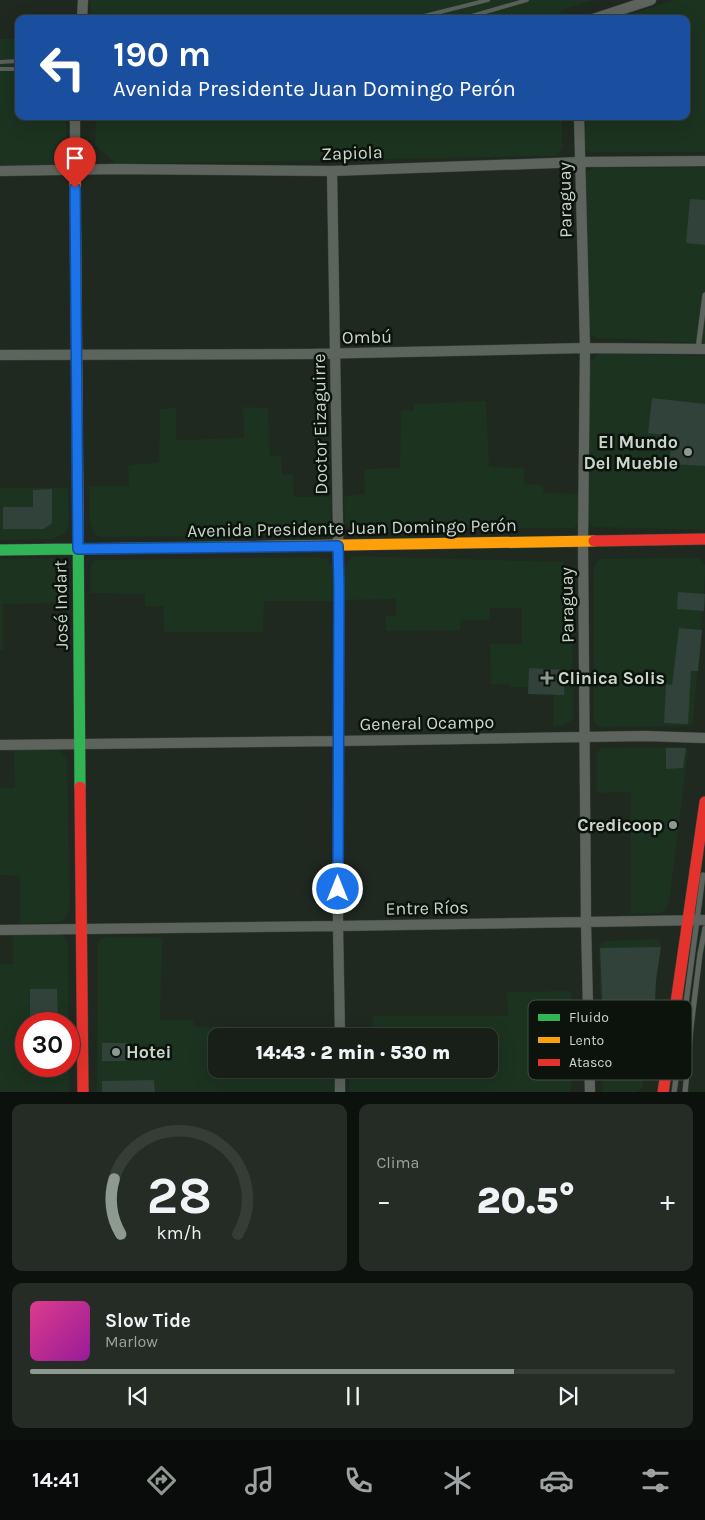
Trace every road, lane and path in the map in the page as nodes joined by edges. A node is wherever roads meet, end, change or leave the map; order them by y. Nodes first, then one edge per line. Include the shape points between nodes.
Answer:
1 (83, 0) edge
2 (651, 0) edge
3 (82, 15) edge
4 (605, 15) edge
5 (75, 120) edge
6 (579, 120) edge
7 (705, 161) edge
8 (581, 162) junction
9 (75, 170) junction
10 (0, 171) edge
11 (332, 171) junction
12 (705, 296) edge
13 (585, 348) junction
14 (701, 349) edge
15 (77, 354) junction
16 (336, 354) junction
17 (0, 355) edge
18 (705, 539) edge
19 (583, 541) junction
20 (338, 546) junction
21 (78, 549) junction
22 (0, 550) edge
23 (586, 737) junction
24 (705, 738) edge
25 (338, 741) junction
26 (80, 744) junction
27 (0, 745) edge
28 (705, 802) edge
29 (704, 870) edge
30 (586, 922) junction
31 (699, 922) edge
32 (338, 926) junction
33 (81, 928) junction
34 (0, 930) edge
35 (588, 1000) edge
36 (682, 1000) edge
37 (688, 1000) edge
38 (692, 1019) edge
39 (340, 1028) edge
40 (340, 1078) edge
41 (83, 1092) edge
42 (340, 1092) edge

1 - 3 street
2 - 4 street
5 - 9 street, José Indart
6 - 8 street, Paraguay
7 - 8 street, Zapiola
8 - 11 street, Zapiola
8 - 13 street, Paraguay
9 - 10 street, Zapiola
9 - 11 street, Zapiola
9 - 15 main road, José Indart
11 - 16 street, Doctor Eizaguirre
12 - 14 lane
13 - 14 street, Ombú
13 - 16 street, Ombú
13 - 19 street, Paraguay
15 - 16 street, Ombú
15 - 17 street, Ombú
15 - 21 main road, José Indart
16 - 20 street, Doctor Eizaguirre
18 - 19 main road, Avenida Presidente Juan Domingo Perón
19 - 20 main road, Avenida Presidente Juan Domingo Perón
19 - 23 street, Paraguay
20 - 21 main road, Avenida Presidente Juan Domingo Perón
20 - 25 street, Doctor Eizaguirre
21 - 22 main road, Avenida Presidente Juan Domingo Perón
21 - 26 main road, José Indart
23 - 24 street, General Ocampo
23 - 25 street, General Ocampo
23 - 30 street, Paraguay
25 - 26 street, General Ocampo
25 - 32 street, Doctor Eizaguirre
26 - 27 street, General Ocampo
26 - 33 main road, José Indart
28 - 31 main road
29 - 31 lane
30 - 31 street, Entre Ríos
30 - 32 street, Entre Ríos
30 - 35 street, Paraguay
31 - 36 main road
31 - 37 lane
31 - 38 lane via 702,942
32 - 33 street, Entre Ríos
32 - 39 street, Doctor Eizaguirre
33 - 34 street, Entre Ríos
33 - 41 main road, José Indart
40 - 42 street

